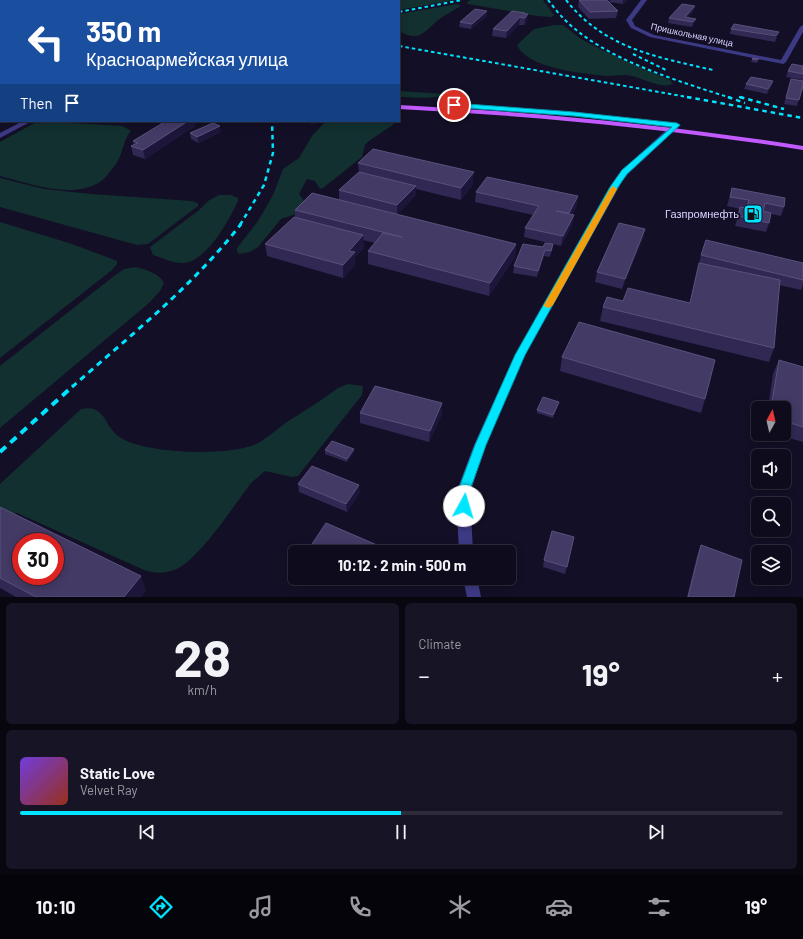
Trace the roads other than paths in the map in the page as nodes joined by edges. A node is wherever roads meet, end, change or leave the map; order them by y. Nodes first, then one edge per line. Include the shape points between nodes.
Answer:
1 (644, 0) edge
2 (803, 27) edge
3 (400, 102) edge
4 (400, 107) edge
5 (26, 122) edge
6 (675, 127) junction
7 (0, 136) edge
8 (803, 142) edge
9 (803, 148) edge
10 (466, 545) edge
11 (471, 585) edge
12 (474, 597) edge

1 - 2 street, Пришкольная улица via 629,20 632,27 643,33 678,43 783,62
3 - 6 main road via 551,112
4 - 6 main road
5 - 7 street
6 - 8 main road
6 - 9 main road
6 - 10 street via 618,180 520,355 480,445 463,493
11 - 12 street

